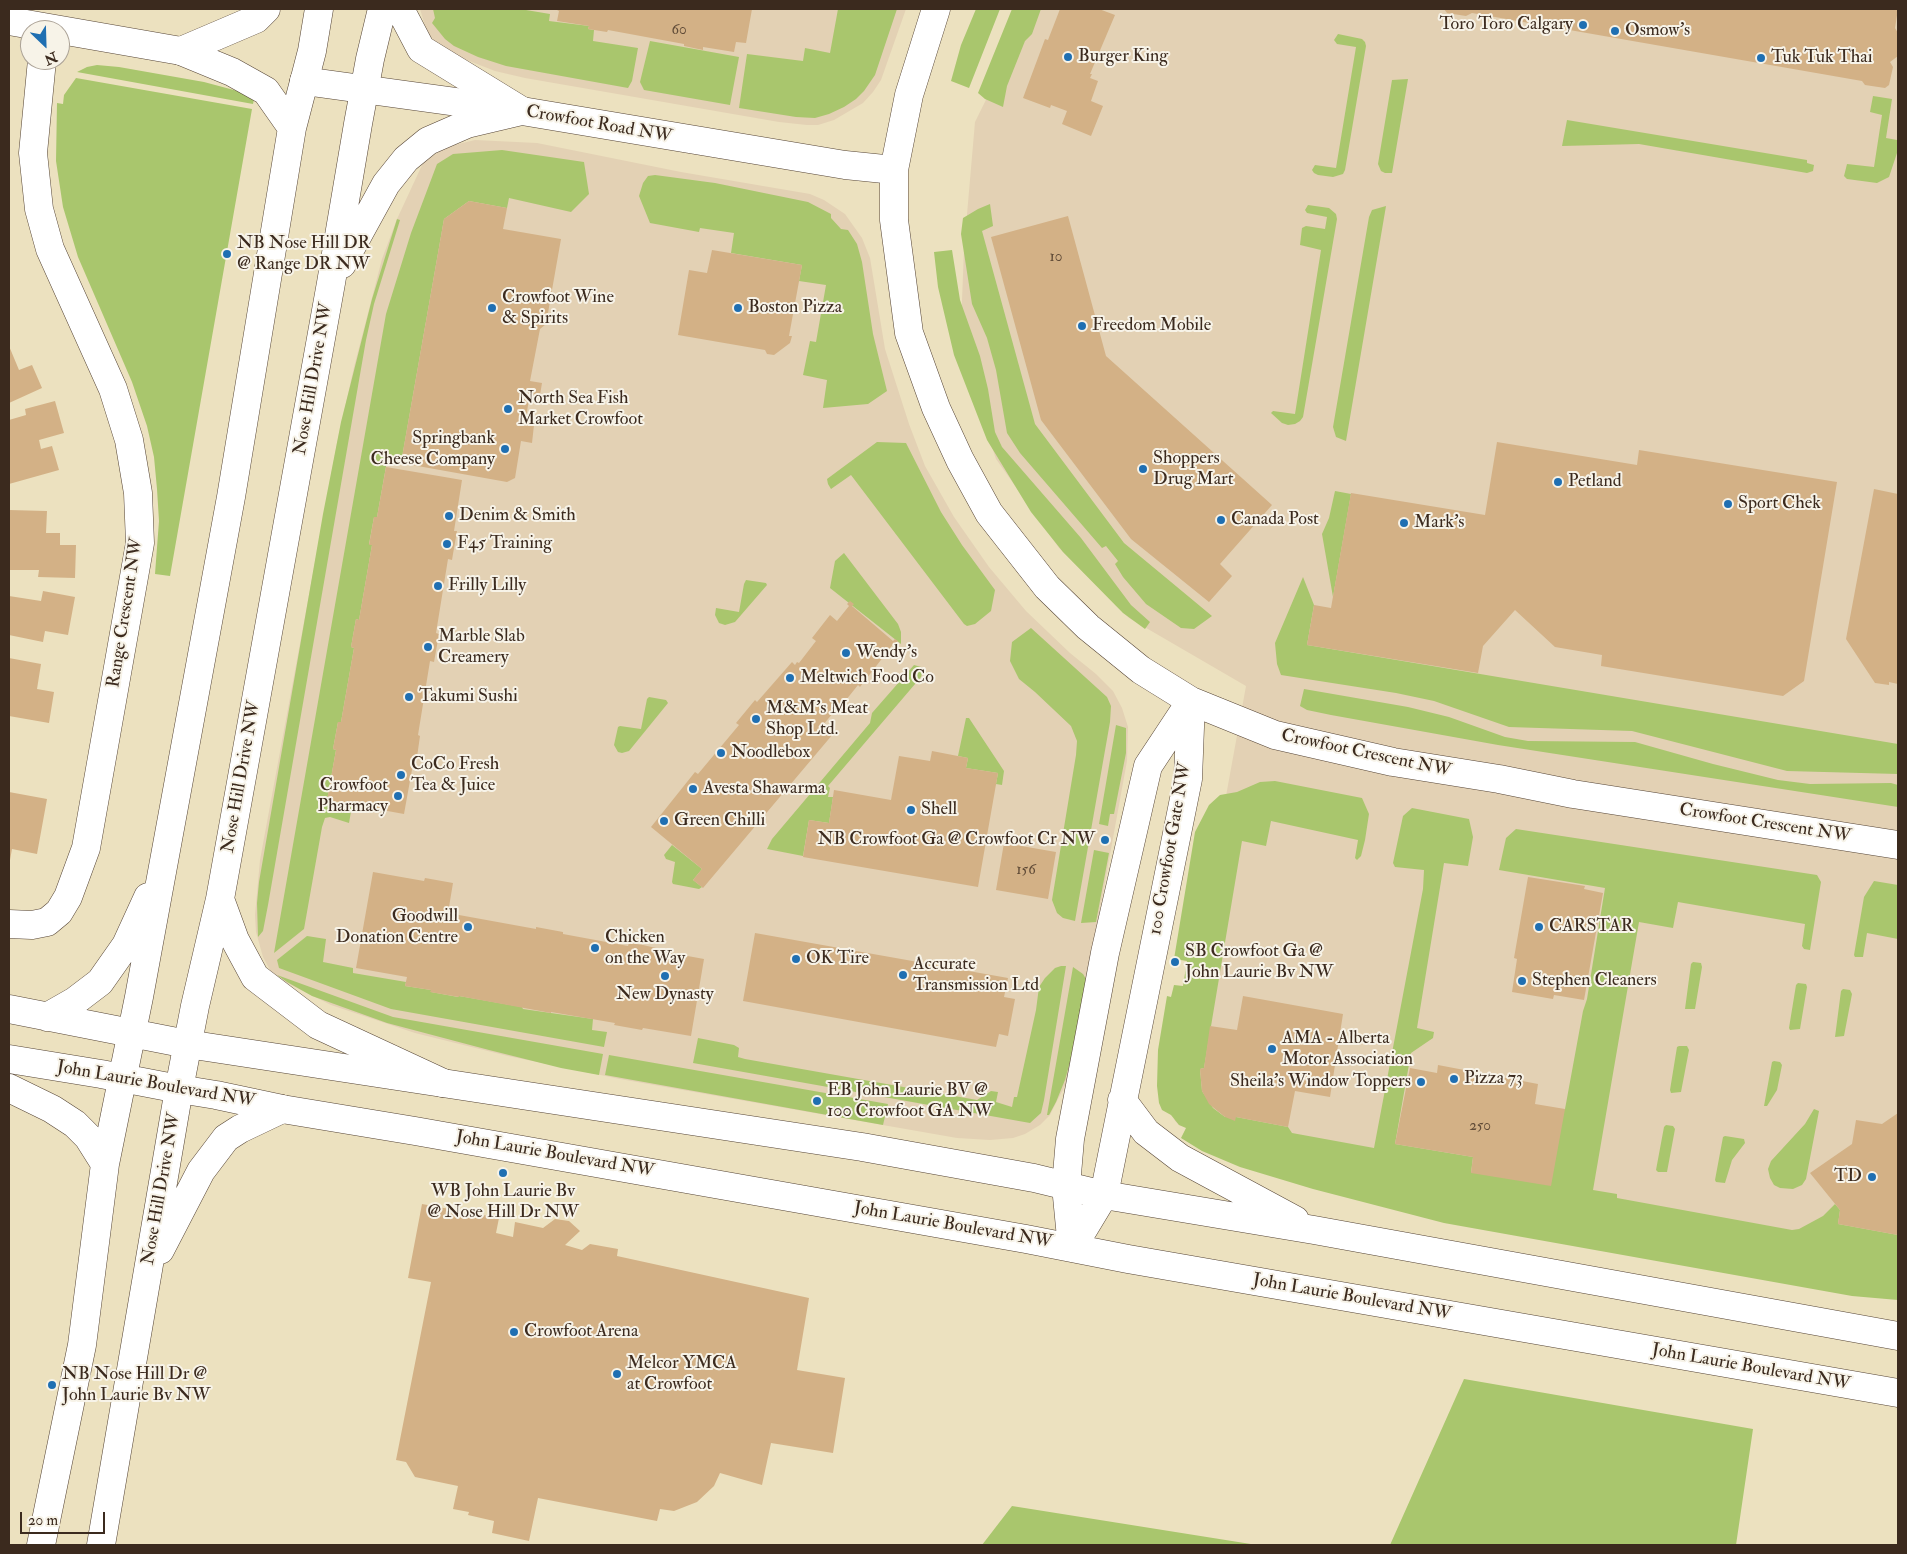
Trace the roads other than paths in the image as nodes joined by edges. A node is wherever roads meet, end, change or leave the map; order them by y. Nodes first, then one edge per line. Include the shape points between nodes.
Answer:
1 (266, 9) edge
2 (319, 9) edge
3 (382, 9) edge
4 (400, 9) edge
5 (936, 9) edge
6 (70, 32) edge
7 (180, 51) junction
8 (41, 70) edge
9 (304, 81) junction
10 (364, 90) junction
11 (522, 111) junction
12 (292, 128) junction
13 (894, 170) junction
14 (331, 283) junction
15 (1191, 701) junction
16 (1898, 845) edge
17 (164, 862) junction
18 (220, 899) junction
19 (9, 924) edge
20 (9, 1009) edge
21 (47, 1017) junction
22 (131, 1033) junction
23 (187, 1044) junction
24 (9, 1059) edge
25 (122, 1078) junction
26 (444, 1083) junction
27 (9, 1088) edge
28 (179, 1089) junction
29 (1122, 1100) junction
30 (282, 1109) junction
31 (105, 1164) junction
32 (1066, 1186) junction
33 (1104, 1195) junction
34 (1314, 1230) junction
35 (1072, 1248) junction
36 (147, 1276) junction
37 (1898, 1336) edge
38 (1898, 1394) edge
39 (42, 1545) edge
40 (101, 1545) edge

1 - 7 street via 256,19
2 - 9 street
3 - 10 street, Nose Hill Drive NW
4 - 11 street via 421,49
5 - 13 street, Crowfoot Crescent NW via 909,95
6 - 7 street
7 - 12 street via 232,72 266,91
8 - 19 street, Range Crescent NW via 33,153 39,209 50,249 113,388 129,440 138,493 140,543 83,856 59,912 48,922
9 - 10 street, Crowfoot Road NW
9 - 12 street
10 - 11 street, Crowfoot Road NW
10 - 14 street, Nose Hill Drive NW
11 - 13 street, Crowfoot Road NW via 845,165
11 - 14 street via 467,124 428,141 406,159 386,184
12 - 17 street via 231,497
13 - 15 street, Crowfoot Crescent NW via 894,220 909,333 936,408 989,513 1046,587 1141,670
14 - 18 street, Nose Hill Drive NW
15 - 16 street, Crowfoot Crescent NW via 1275,735 1394,762
15 - 29 street, 100 Crowfoot Gate NW via 1188,778
15 - 32 street, 100 Crowfoot Gate NW via 1148,766 1105,953 1070,1139
17 - 21 street via 126,945 100,982
17 - 22 street
18 - 23 street, Nose Hill Drive NW
18 - 26 street via 235,940 255,977 318,1025
20 - 21 street
21 - 22 street
22 - 23 street
22 - 25 street
23 - 26 street
23 - 28 street, Nose Hill Drive NW
24 - 25 street, John Laurie Boulevard NW
25 - 28 street, John Laurie Boulevard NW
25 - 31 street
26 - 32 street via 862,1147
27 - 31 street via 75,1124 88,1137
28 - 30 street, John Laurie Boulevard NW
28 - 36 street, Nose Hill Drive NW
29 - 33 street, 100 Crowfoot Gate NW
29 - 34 street via 1146,1132 1180,1158
30 - 35 street, John Laurie Boulevard NW
30 - 36 street via 240,1129 217,1148 197,1179
31 - 39 street via 82,1345
32 - 33 street
32 - 35 street, 100 Crowfoot Gate NW
33 - 34 street
33 - 35 street, 100 Crowfoot Gate NW
34 - 37 street
35 - 38 street, John Laurie Boulevard NW
36 - 40 street, Nose Hill Drive NW

